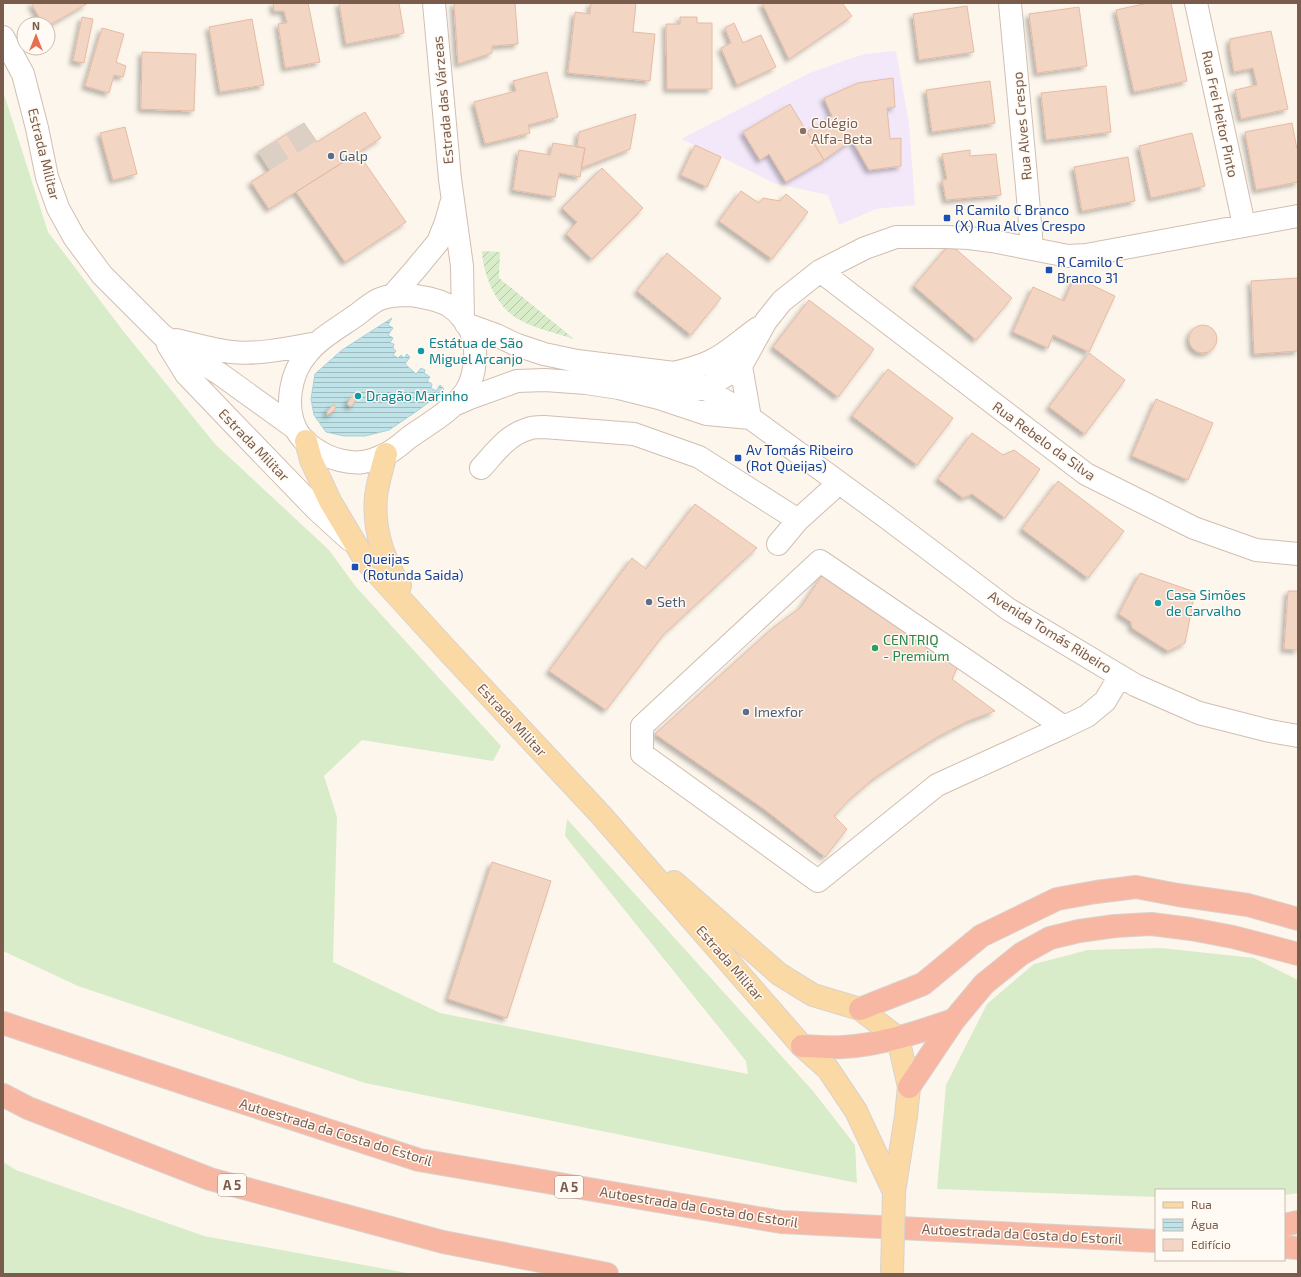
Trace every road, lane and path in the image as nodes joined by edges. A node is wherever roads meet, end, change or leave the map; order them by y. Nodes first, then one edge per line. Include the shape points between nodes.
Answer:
1 (434, 3) edge
2 (1010, 3) edge
3 (1196, 3) edge
4 (3, 37) edge
5 (452, 197) junction
6 (1298, 216) edge
7 (1244, 225) junction
8 (1032, 248) junction
9 (820, 270) junction
10 (392, 296) junction
11 (766, 321) junction
12 (465, 322) junction
13 (162, 336) junction
14 (317, 343) junction
15 (740, 366) junction
16 (674, 373) junction
17 (619, 388) junction
18 (706, 388) junction
19 (454, 405) junction
20 (750, 418) junction
21 (300, 435) junction
22 (386, 454) junction
23 (481, 468) dead end
24 (839, 483) junction
25 (798, 520) junction
26 (778, 544) dead end
27 (357, 546) junction
28 (1298, 554) edge
29 (424, 625) junction
30 (1120, 676) junction
31 (1064, 727) junction
32 (1298, 736) edge
33 (601, 815) junction
34 (1298, 919) edge
35 (1298, 954) edge
36 (860, 1010) junction
37 (954, 1020) junction
38 (3, 1023) edge
39 (898, 1038) junction
40 (802, 1046) junction
41 (909, 1087) junction
42 (3, 1095) edge
43 (3, 1102) edge
44 (28, 1108) junction
45 (894, 1192) junction
46 (1298, 1222) edge
47 (1285, 1225) edge
48 (1155, 1241) edge
49 (1285, 1247) edge
50 (1298, 1248) edge
51 (607, 1274) edge
52 (892, 1274) edge

1 - 5 street, Estrada das Várzeas
2 - 8 street, Rua Alves Crespo
3 - 7 street, Rua Frei Heitor Pinto
4 - 13 street, Estrada Militar via 23,74 47,177 58,208 74,237 102,275
5 - 10 street, Estrada das Várzeas via 438,242
5 - 12 street, Estrada das Várzeas via 462,266
6 - 7 street
7 - 8 street via 1086,255 1050,254
8 - 9 street via 969,238 896,237 865,248
9 - 11 street via 782,301
9 - 28 street, Rua Rebelo da Silva via 1086,474 1194,528 1256,550
10 - 12 street via 429,298 448,306
10 - 14 street via 379,300
11 - 15 street
11 - 16 street via 710,362
12 - 16 street, Avenida Tomás Ribeiro via 516,345 544,354 578,361
12 - 19 street via 472,335 475,356 473,376
13 - 14 street via 230,352 256,352
13 - 21 street, Estrada Militar via 220,374
13 - 27 street, Estrada Militar via 186,374 316,509
14 - 21 street via 305,356 291,388 290,410
15 - 18 street
15 - 20 street
16 - 18 street, Avenida Tomás Ribeiro
17 - 18 street via 691,391
17 - 19 street via 545,380 517,382
17 - 20 street via 707,414
18 - 20 street, Avenida Tomás Ribeiro
19 - 22 street
20 - 24 street, Avenida Tomás Ribeiro
21 - 22 street via 319,452 350,462 363,462
21 - 27 main road, Estrada Militar via 330,501
22 - 29 main road, Estrada Militar via 376,497 380,546 390,570
23 - 25 street via 515,434 529,428 634,434 699,457
24 - 25 street
24 - 30 street, Avenida Tomás Ribeiro via 1008,609
25 - 26 street
27 - 29 main road, Estrada Militar via 365,560
29 - 33 main road, Estrada Militar
30 - 31 street via 1105,701 1087,716
30 - 32 street, Avenida Tomás Ribeiro via 1199,713
31 - 31 street via 820,561 642,726 642,754 818,881 937,785
33 - 36 main road, Estrada Militar via 779,974 813,995
33 - 40 main road, Estrada Militar
34 - 36 highway via 1248,905 1136,887 1057,899 981,936 923,984
35 - 37 highway via 1219,934 1151,924 1079,931 1050,938 1021,954 984,984
36 - 39 main road, Estrada Militar
37 - 39 highway
37 - 41 highway
38 - 48 highway, Autoestrada da Costa do Estoril / A 5 via 419,1160 781,1222
39 - 40 highway via 842,1047
39 - 41 main road
40 - 45 main road, Estrada Militar via 828,1069 856,1111
41 - 45 main road
42 - 44 highway, A 5
43 - 44 highway
44 - 51 highway, A 5 via 210,1179 443,1242
45 - 52 main road, bridge
46 - 47 highway
49 - 50 highway

